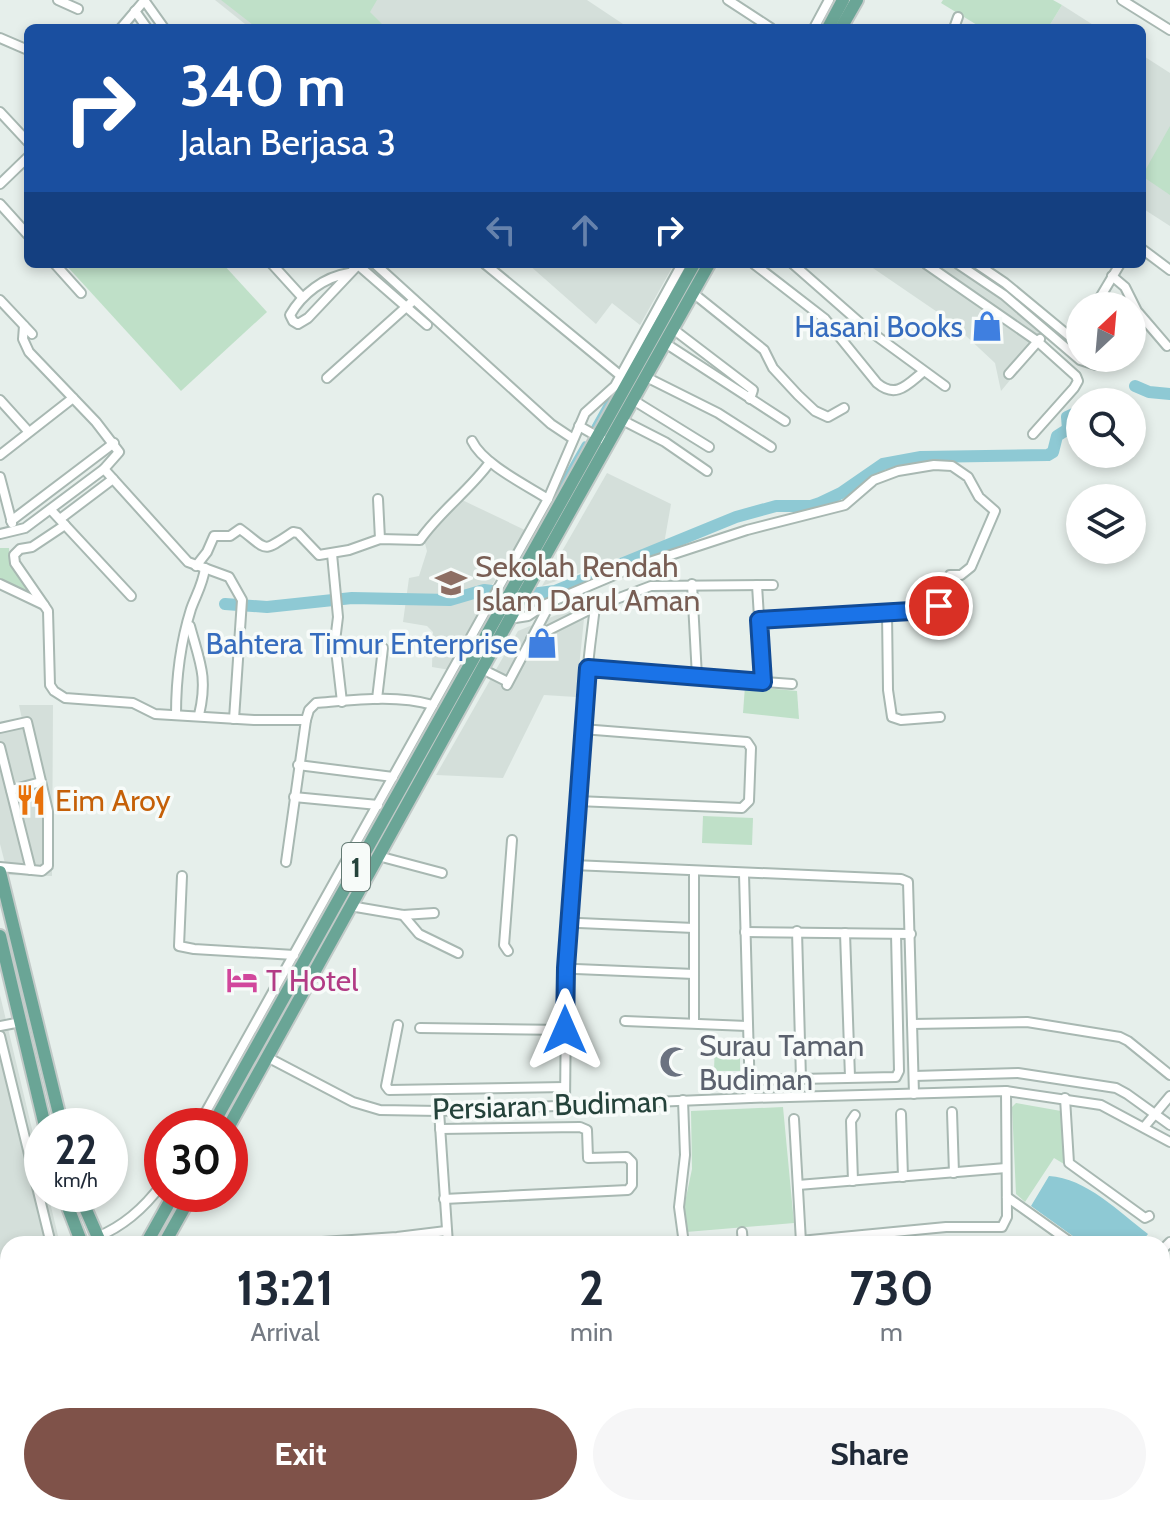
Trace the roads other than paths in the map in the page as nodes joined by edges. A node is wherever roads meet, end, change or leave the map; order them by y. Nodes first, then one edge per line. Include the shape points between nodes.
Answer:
1 (58, 0) edge
2 (144, 0) edge
3 (728, 0) edge
4 (829, 0) edge
5 (843, 0) edge
6 (857, 0) edge
7 (1122, 0) edge
8 (78, 9) dead end
9 (135, 11) junction
10 (958, 17) dead end
11 (124, 24) edge
12 (144, 24) edge
13 (161, 24) edge
14 (765, 24) edge
15 (816, 24) edge
16 (830, 24) edge
17 (843, 24) edge
18 (955, 24) edge
19 (1170, 30) edge
20 (0, 38) edge
21 (24, 48) edge
22 (0, 112) edge
23 (24, 138) edge
24 (24, 161) edge
25 (0, 184) edge
26 (0, 204) edge
27 (24, 231) edge
28 (1146, 251) edge
29 (1168, 264) edge
30 (59, 268) edge
31 (276, 268) edge
32 (355, 268) edge
33 (362, 268) edge
34 (379, 268) edge
35 (490, 268) edge
36 (680, 268) edge
37 (692, 268) edge
38 (707, 268) edge
39 (759, 268) edge
40 (798, 268) edge
41 (932, 268) edge
42 (964, 268) edge
43 (982, 268) edge
44 (1117, 268) edge
45 (349, 273) junction
46 (1112, 276) junction
47 (1103, 292) edge
48 (81, 293) dead end
49 (693, 293) junction
50 (302, 297) junction
51 (0, 300) edge
52 (414, 300) junction
53 (407, 308) junction
54 (1054, 323) junction
55 (427, 325) dead end
56 (24, 326) junction
57 (673, 329) junction
58 (1046, 332) junction
59 (1066, 333) edge
60 (32, 334) dead end
61 (1037, 341) junction
62 (665, 343) junction
63 (1167, 346) dead end
64 (1066, 348) edge
65 (923, 372) junction
66 (1009, 374) dead end
67 (621, 376) junction
68 (646, 377) junction
69 (327, 378) dead end
70 (945, 386) dead end
71 (73, 398) junction
72 (750, 399) junction
73 (0, 400) edge
74 (633, 400) junction
75 (844, 408) dead end
76 (622, 420) junction
77 (785, 421) dead end
78 (579, 426) junction
79 (28, 431) junction
80 (1033, 434) dead end
81 (597, 436) junction
82 (572, 438) junction
83 (472, 441) dead end
84 (114, 443) junction
85 (609, 443) junction
86 (709, 447) dead end
87 (771, 447) dead end
88 (0, 455) edge
89 (490, 462) junction
90 (104, 469) junction
91 (707, 471) dead end
92 (0, 477) edge
93 (113, 479) junction
94 (378, 499) dead end
95 (548, 499) junction
96 (51, 510) junction
97 (7, 516) edge
98 (62, 522) junction
99 (14, 531) junction
100 (0, 534) edge
101 (380, 539) junction
102 (332, 554) junction
103 (201, 567) junction
104 (528, 571) junction
105 (0, 584) edge
106 (692, 584) junction
107 (757, 585) junction
108 (773, 585) dead end
109 (131, 596) dead end
110 (551, 602) junction
111 (44, 605) junction
112 (493, 606) junction
113 (595, 607) junction
114 (887, 613) junction
115 (511, 616) junction
116 (759, 620) junction
117 (189, 623) junction
118 (531, 639) junction
119 (383, 648) dead end
120 (588, 668) junction
121 (482, 669) junction
122 (697, 677) junction
123 (763, 682) junction
124 (792, 684) dead end
125 (377, 699) junction
126 (342, 702) junction
127 (433, 705) junction
128 (176, 715) junction
129 (199, 715) junction
130 (940, 717) dead end
131 (234, 719) junction
132 (306, 720) junction
133 (0, 728) edge
134 (582, 729) junction
135 (0, 747) edge
136 (298, 765) junction
137 (393, 777) junction
138 (41, 782) junction
139 (11, 790) junction
140 (294, 797) junction
141 (577, 801) junction
142 (378, 805) junction
143 (512, 840) dead end
144 (378, 856) junction
145 (286, 862) dead end
146 (573, 865) junction
147 (0, 870) edge
148 (31, 870) junction
149 (694, 872) junction
150 (442, 873) dead end
151 (744, 874) junction
152 (182, 876) dead end
153 (350, 906) junction
154 (434, 913) dead end
155 (403, 915) junction
156 (579, 923) dead end
157 (694, 928) junction
158 (797, 931) junction
159 (745, 932) junction
160 (845, 933) junction
161 (896, 934) junction
162 (911, 934) junction
163 (0, 936) edge
164 (508, 951) dead end
165 (458, 953) dead end
166 (294, 955) junction
167 (576, 969) dead end
168 (694, 974) junction
169 (625, 1021) dead end
170 (21, 1022) junction
171 (694, 1023) junction
172 (912, 1024) junction
173 (398, 1025) dead end
174 (0, 1026) edge
175 (747, 1026) junction
176 (420, 1028) dead end
177 (565, 1030) junction
178 (0, 1036) edge
179 (267, 1057) junction
180 (1170, 1075) edge
181 (914, 1076) junction
182 (850, 1077) junction
183 (801, 1079) junction
184 (750, 1080) junction
185 (565, 1087) junction
186 (1006, 1091) junction
187 (914, 1094) junction
188 (1170, 1096) edge
189 (750, 1098) junction
190 (1065, 1098) junction
191 (683, 1100) junction
192 (565, 1105) junction
193 (41, 1108) edge
194 (58, 1108) edge
195 (208, 1108) edge
196 (222, 1108) edge
197 (239, 1108) edge
198 (439, 1111) junction
199 (952, 1112) dead end
200 (901, 1114) dead end
201 (1156, 1114) junction
202 (855, 1115) dead end
203 (794, 1119) dead end
204 (1170, 1125) edge
205 (1145, 1126) junction
206 (440, 1129) junction
207 (1170, 1142) edge
208 (1006, 1168) junction
209 (954, 1173) junction
210 (903, 1177) junction
211 (853, 1181) junction
212 (798, 1185) junction
213 (1007, 1197) junction
214 (444, 1199) junction
215 (144, 1204) edge
216 (70, 1212) edge
217 (87, 1212) edge
218 (164, 1212) edge
219 (182, 1212) edge
220 (1149, 1216) dead end
221 (446, 1231) junction
222 (742, 1232) dead end
223 (49, 1236) edge
224 (79, 1236) edge
225 (97, 1236) edge
226 (105, 1236) edge
227 (150, 1236) edge
228 (168, 1236) edge
229 (405, 1236) edge
230 (447, 1236) edge
231 (683, 1236) edge
232 (742, 1236) edge
233 (800, 1236) edge
234 (858, 1236) edge
235 (1062, 1236) edge

1 - 8 street
2 - 9 street
2 - 13 street
3 - 14 street
4 - 15 street
5 - 16 main road
6 - 17 main road
7 - 19 street
9 - 11 street
9 - 12 street
10 - 18 street
20 - 21 street
22 - 23 street
24 - 25 street
26 - 27 street
28 - 29 street
30 - 48 street
31 - 50 street
32 - 45 street
33 - 53 street
34 - 52 street
35 - 67 street
36 - 67 street
37 - 81 main road, 1
38 - 49 main road, 1
39 - 65 street via 825,319 886,390 896,390
40 - 65 street
41 - 61 street
42 - 58 street
43 - 54 street
44 - 46 street
45 - 50 street
45 - 50 street via 298,324 290,315
46 - 47 street
46 - 63 street
49 - 57 main road, 1
49 - 75 street via 764,350 773,368 815,411 828,417
51 - 56 street
52 - 53 street
52 - 82 street
53 - 55 street
53 - 69 street
54 - 58 street
54 - 59 street
56 - 60 street
56 - 71 street via 29,352
57 - 62 main road, 1
57 - 72 street via 753,390
58 - 61 street
58 - 64 street
61 - 66 street
61 - 80 street via 1078,381
62 - 68 main road, 1
62 - 72 street
65 - 70 street
67 - 78 street via 589,407
68 - 74 main road, 1
68 - 87 street
71 - 79 street
71 - 84 street
72 - 77 street
73 - 79 street
74 - 76 main road, 1
74 - 86 street
76 - 85 main road, 1
76 - 91 street
78 - 81 street
78 - 82 street
79 - 88 street
81 - 85 street
81 - 104 main road, 1
82 - 95 street
83 - 89 street
84 - 90 street via 119,455
84 - 97 street
85 - 104 main road, 1
89 - 95 street
89 - 101 street via 420,540
90 - 93 street
90 - 96 street
92 - 97 street
93 - 98 street
93 - 103 street via 181,555
94 - 101 street
95 - 112 street via 502,577
96 - 98 street
96 - 99 street
97 - 99 street
98 - 109 street
98 - 111 street via 32,547 16,552 15,563
99 - 100 street
101 - 102 street
102 - 103 street via 319,555 293,532 262,548 240,529 230,536 214,536
102 - 126 street
103 - 117 street via 202,588
103 - 131 street via 229,577 242,600
104 - 112 main road, 1
104 - 115 main road, 1
105 - 111 street
106 - 107 street
106 - 113 street via 651,586
106 - 122 street
107 - 108 street
107 - 116 street
110 - 114 street via 735,533 845,505 879,477 945,465 958,469 995,511 971,567 950,575 939,606
110 - 115 street via 528,616
110 - 118 street
111 - 128 street via 50,619 54,691 75,700 133,703 152,713
112 - 127 street
112 - 196 main road, 1
113 - 118 street
113 - 120 street
114 - 116 street
114 - 130 street via 892,717
115 - 121 main road, 1
116 - 123 street
117 - 128 street via 176,676
117 - 129 street via 204,674
118 - 121 street via 508,683
119 - 125 street
120 - 122 street
120 - 134 street
121 - 144 main road, 1
122 - 123 street
123 - 124 street
125 - 126 street
125 - 127 street
126 - 132 street via 316,703
127 - 137 street
128 - 129 street
129 - 131 street
131 - 132 street
132 - 136 street
133 - 138 street via 27,722
134 - 141 street
134 - 141 street via 747,742 749,801 742,808
135 - 139 street
136 - 137 street
136 - 140 street
137 - 142 street
138 - 139 street
138 - 148 street via 48,811 48,866 45,871
139 - 148 street
140 - 142 street
140 - 145 street
141 - 146 street
142 - 166 street
143 - 164 street via 504,945
144 - 150 street
144 - 153 main road, 1
146 - 149 street
146 - 177 street
147 - 148 street
147 - 194 main road
149 - 151 street
149 - 157 street
151 - 159 street
151 - 162 street via 904,880
152 - 166 street via 179,946
153 - 155 street
153 - 179 main road, 1
154 - 155 street
155 - 165 street via 419,934
156 - 157 street
157 - 168 street
158 - 159 street
158 - 160 street
158 - 183 street
159 - 175 street
160 - 161 street
160 - 182 street
161 - 162 street
161 - 182 street via 898,1074
162 - 172 street
163 - 170 main road
166 - 195 street
167 - 168 street
168 - 171 street
169 - 171 street
170 - 174 street
170 - 193 main road
171 - 175 street
172 - 180 street via 1027,1022 1120,1037
172 - 181 street
173 - 185 street via 389,1090
175 - 184 street
176 - 177 street
177 - 185 street
178 - 223 street
179 - 197 main road, 1
179 - 198 street, Persiaran Budiman via 372,1108
181 - 187 street
181 - 201 street via 1018,1073 1116,1088
182 - 183 street
183 - 184 street
184 - 189 street
185 - 192 street
186 - 187 street, Persiaran Budiman
186 - 190 street, Persiaran Budiman
186 - 208 street
187 - 189 street, Persiaran Budiman
188 - 201 street
189 - 191 street, Persiaran Budiman
190 - 205 street, Persiaran Budiman via 1101,1105
190 - 220 street via 1069,1163
191 - 192 street, Persiaran Budiman
191 - 231 street
192 - 198 street, Persiaran Budiman
198 - 206 street
199 - 209 street
200 - 210 street
201 - 204 street
201 - 205 street
202 - 211 street
203 - 212 street
205 - 207 street, Persiaran Budiman
206 - 214 street
206 - 214 street via 580,1127 587,1130 588,1158 627,1157 632,1162 628,1190
208 - 209 street
208 - 213 street
209 - 210 street
210 - 211 street
211 - 212 street
212 - 233 street
213 - 234 street via 1007,1220 997,1229 946,1227
213 - 235 street
214 - 221 street
215 - 226 street
216 - 224 main road
217 - 225 main road
218 - 227 main road
219 - 228 main road
221 - 229 street
221 - 230 street
222 - 232 street

